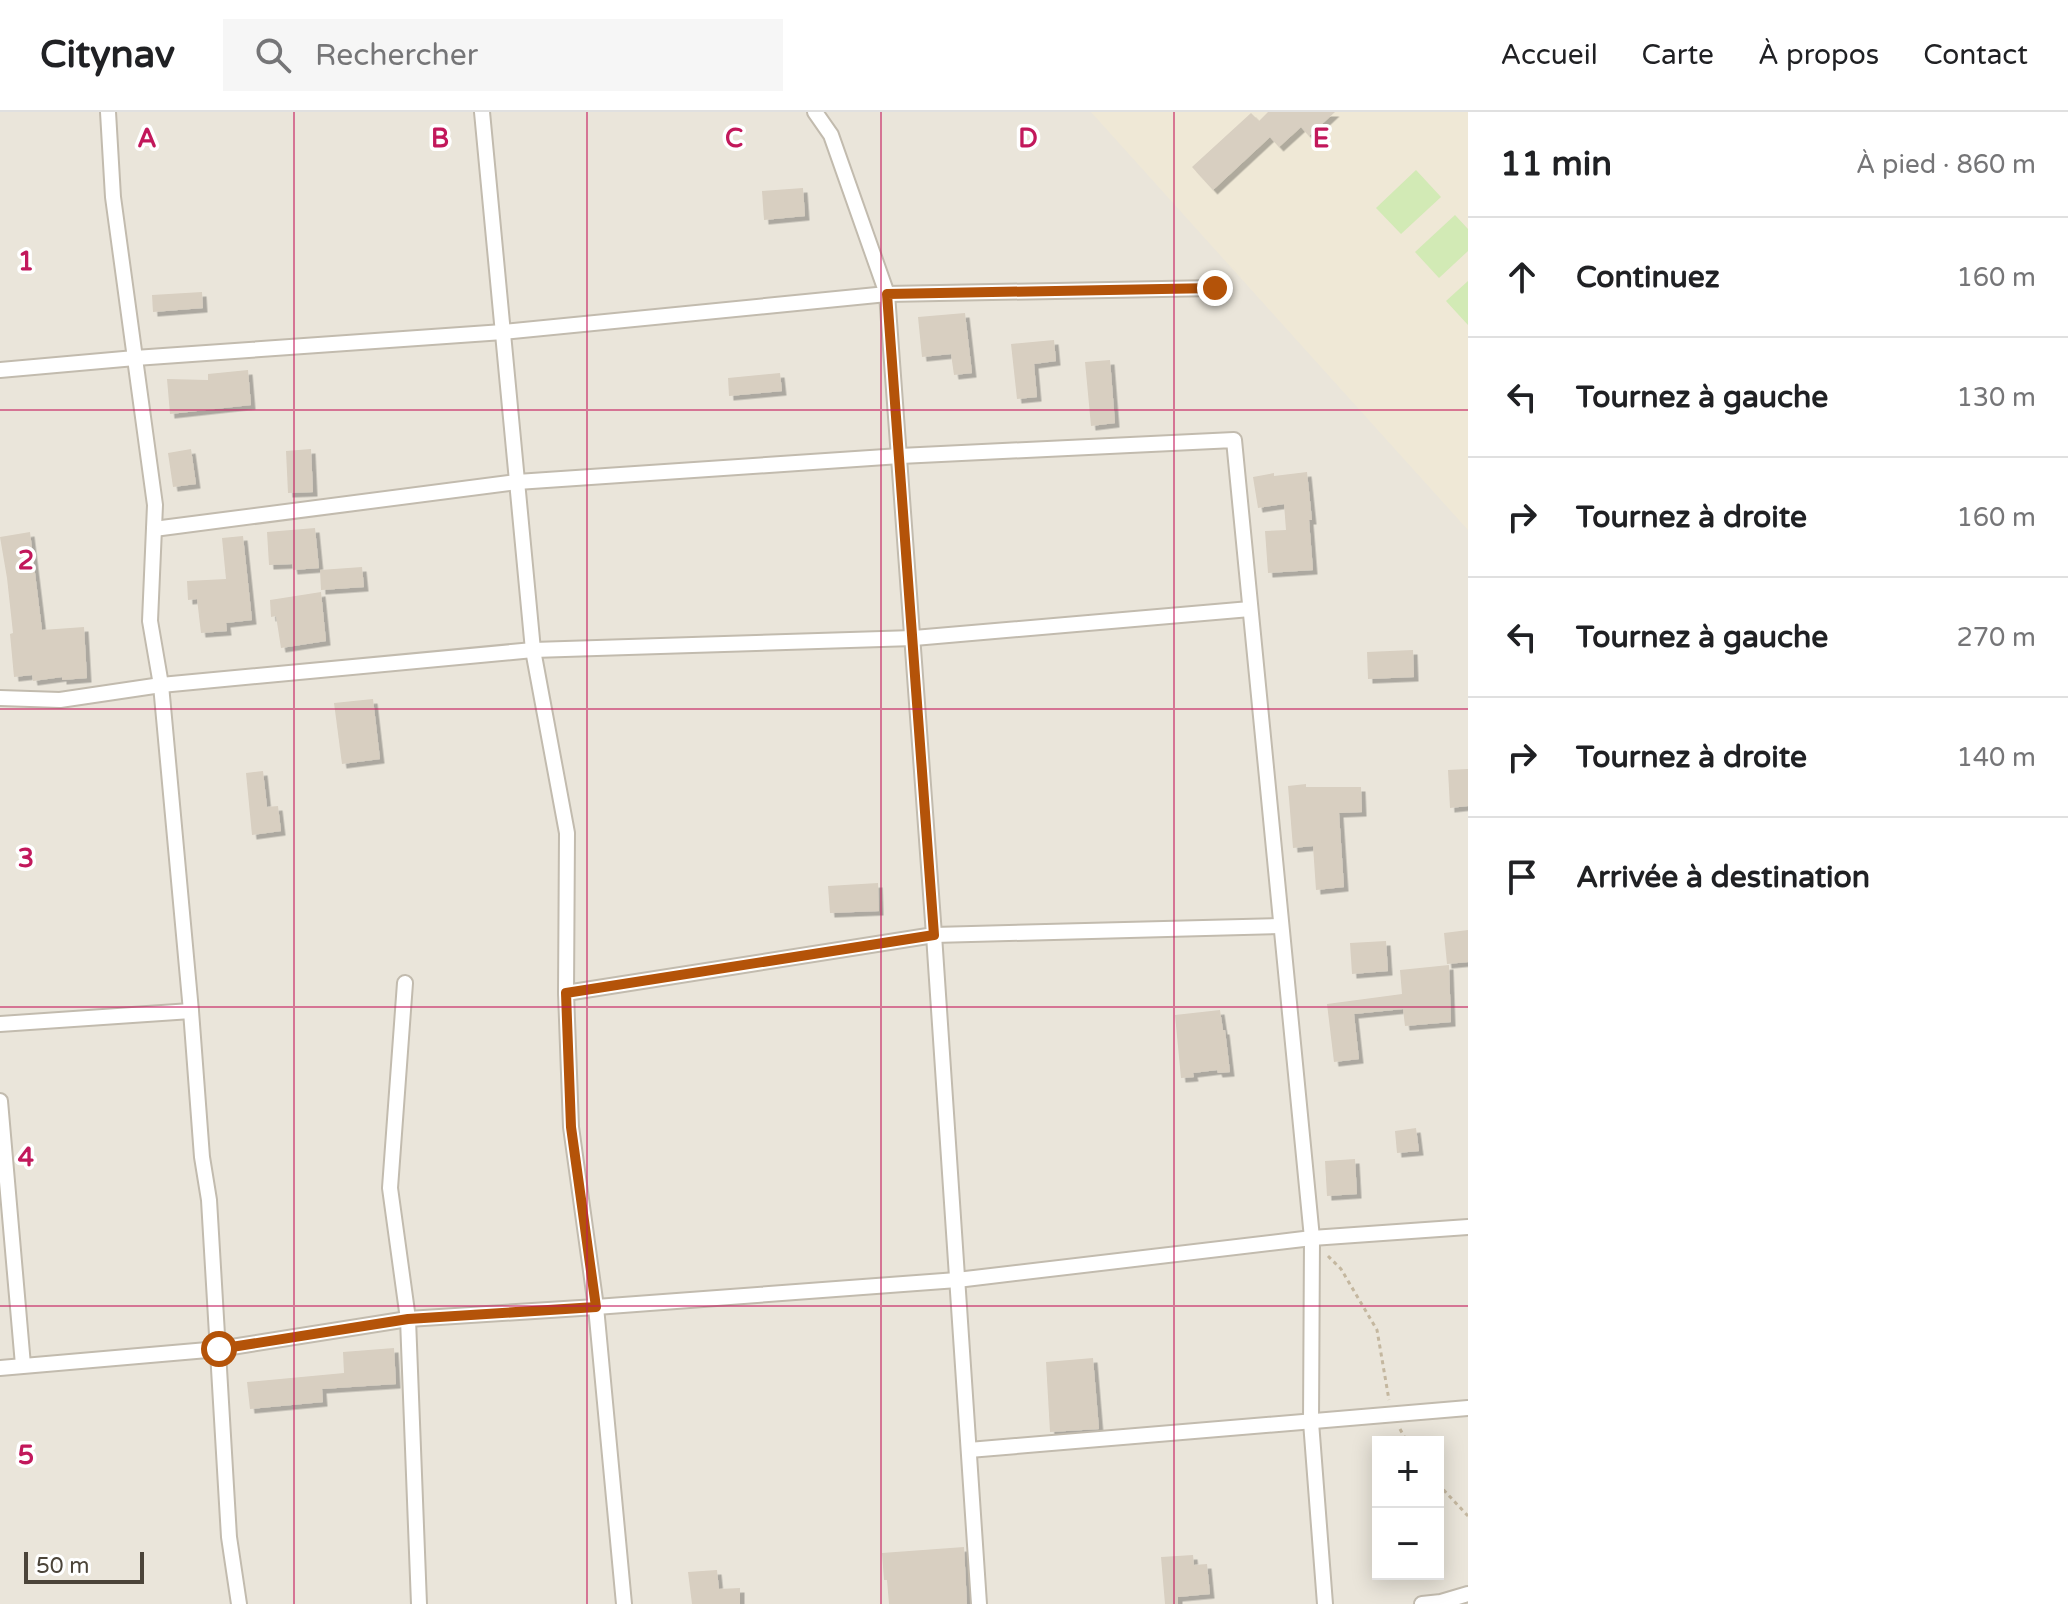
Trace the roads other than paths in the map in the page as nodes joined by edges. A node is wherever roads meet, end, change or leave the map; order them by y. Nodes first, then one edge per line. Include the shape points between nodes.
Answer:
1 (108, 112) edge
2 (482, 112) edge
3 (815, 112) edge
4 (1215, 288) dead end
5 (887, 294) junction
6 (503, 332) junction
7 (135, 358) junction
8 (0, 370) edge
9 (900, 456) junction
10 (517, 482) junction
11 (154, 529) junction
12 (1250, 609) junction
13 (914, 638) junction
14 (533, 650) junction
15 (161, 685) junction
16 (0, 698) edge
17 (1281, 926) junction
18 (934, 935) junction
19 (405, 983) dead end
20 (566, 993) junction
21 (191, 1011) junction
22 (0, 1024) edge
23 (0, 1101) edge
24 (1468, 1227) edge
25 (1312, 1238) junction
26 (957, 1280) junction
27 (596, 1307) junction
28 (408, 1319) junction
29 (219, 1349) junction
30 (23, 1365) junction
31 (0, 1368) edge
32 (1468, 1408) edge
33 (1311, 1422) junction
34 (969, 1450) junction
35 (1468, 1594) edge
36 (239, 1604) edge
37 (419, 1604) edge
38 (624, 1604) edge
39 (979, 1604) edge
40 (1325, 1604) edge
41 (1422, 1604) edge

1 - 7 street via 113,197
2 - 6 street
3 - 5 street via 831,135
4 - 5 street
5 - 6 street
5 - 9 street
6 - 7 street
6 - 10 street
7 - 8 street
7 - 11 street
9 - 10 street
9 - 12 street via 1234,440
9 - 13 street
10 - 11 street
10 - 14 street
11 - 15 street via 150,621
12 - 13 street
12 - 17 street
13 - 14 street
13 - 18 street
14 - 15 street
14 - 20 street via 567,833
15 - 16 street via 60,700
15 - 21 street
17 - 18 street
17 - 25 street
18 - 20 street
18 - 26 street
19 - 28 street via 390,1188
20 - 27 street via 571,1127
21 - 22 street
21 - 29 street
23 - 30 street
24 - 25 street
25 - 26 street
25 - 33 street
26 - 27 street
26 - 34 street
27 - 28 street
27 - 38 street
28 - 29 street
28 - 37 street
29 - 30 street
29 - 36 street via 229,1537
30 - 31 street
32 - 33 street
33 - 34 street
33 - 40 street
34 - 39 street
35 - 41 street

